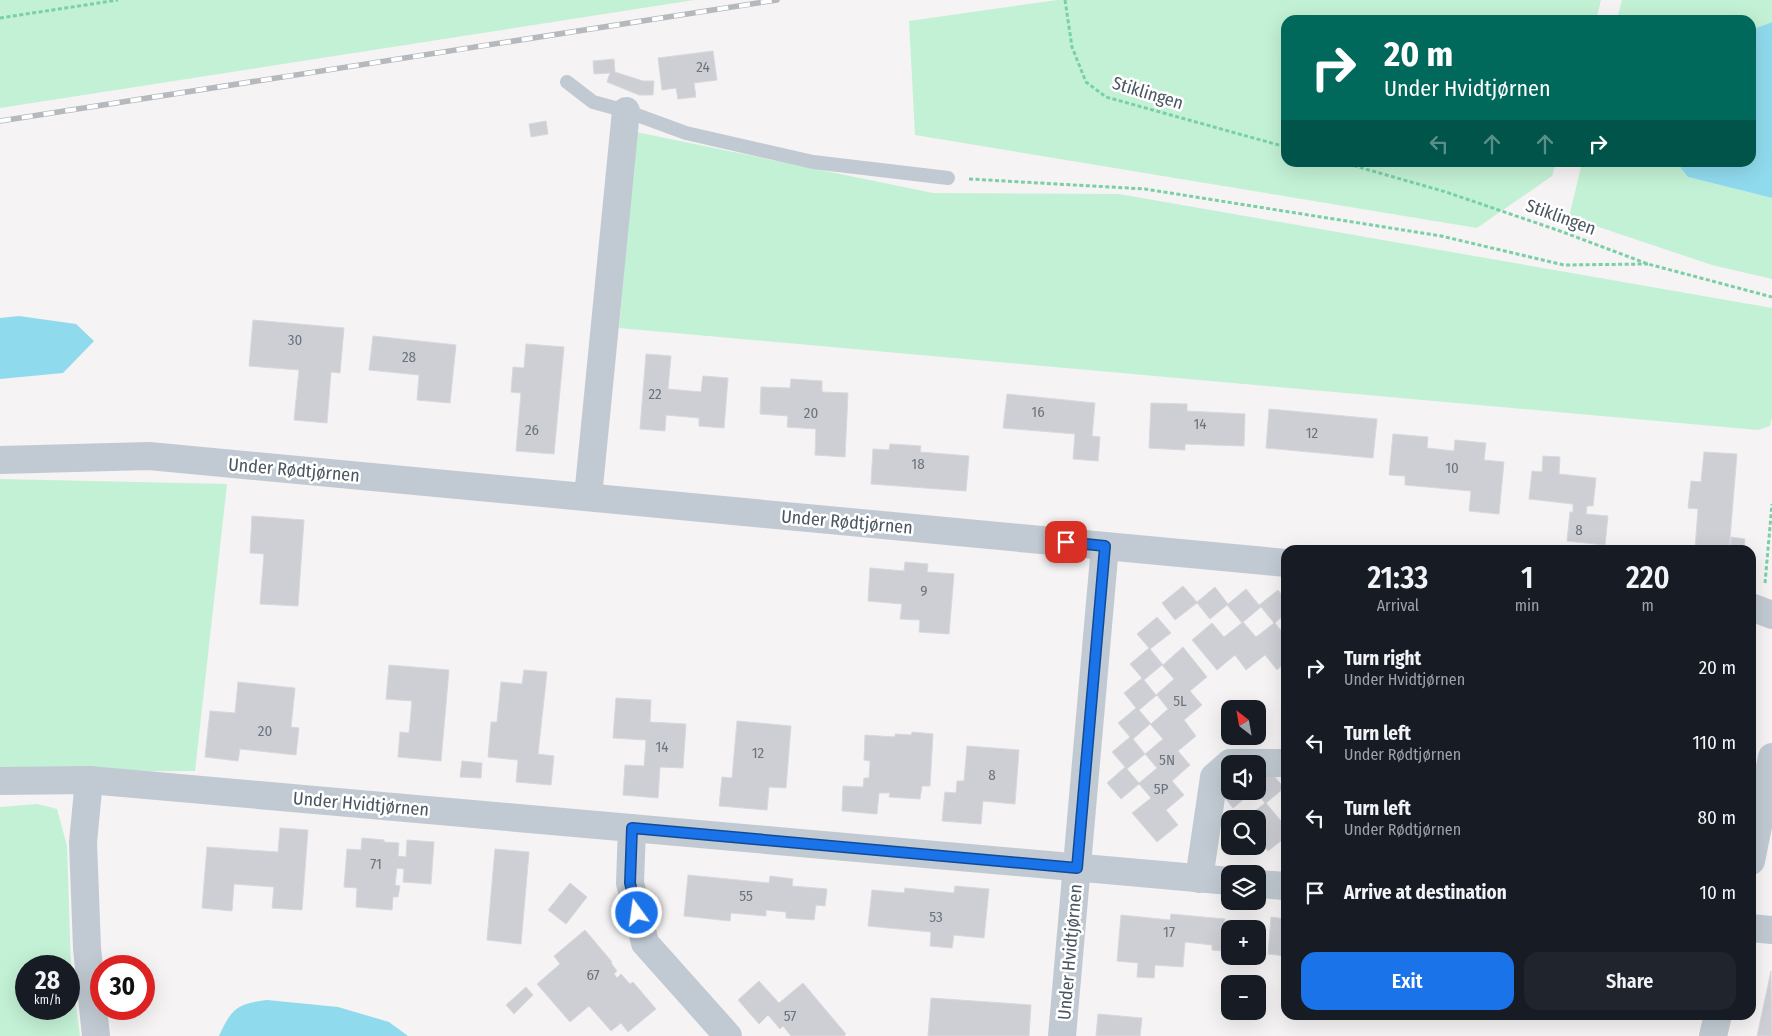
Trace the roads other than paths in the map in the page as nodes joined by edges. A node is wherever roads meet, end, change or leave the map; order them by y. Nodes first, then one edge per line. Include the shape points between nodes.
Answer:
1 (567, 82) dead end
2 (626, 111) junction
3 (948, 178) road end
4 (0, 460) edge
5 (588, 498) junction
6 (1105, 546) junction
7 (1281, 563) edge
8 (1772, 757) edge
9 (1281, 763) edge
10 (89, 780) junction
11 (0, 781) edge
12 (632, 828) junction
13 (1756, 836) edge
14 (1077, 868) junction
15 (1199, 879) junction
16 (1221, 881) edge
17 (1266, 885) edge
18 (1281, 886) edge
19 (1756, 928) edge
20 (1772, 930) edge
21 (1717, 1020) edge
22 (96, 1036) edge
23 (728, 1036) edge
24 (1062, 1036) edge
25 (1713, 1036) edge

1 - 2 lane via 593,102
2 - 3 lane via 686,133 813,162
2 - 5 street
4 - 5 street, Under Rødtjørnen via 149,456
5 - 6 street, Under Rødtjørnen
6 - 7 street, Under Rødtjørnen
6 - 14 street
8 - 13 street
9 - 15 street via 1230,763 1214,777
10 - 11 street, Under Hvidtjørnen
10 - 12 street, Under Hvidtjørnen
10 - 22 street via 82,842 87,948
12 - 14 street, Under Hvidtjørnen
12 - 23 street via 630,883 645,943
14 - 15 street, Under Hvidtjørnen
14 - 24 street, Under Hvidtjørnen
15 - 16 street, Under Hvidtjørnen
17 - 18 street
19 - 20 street
21 - 25 street

